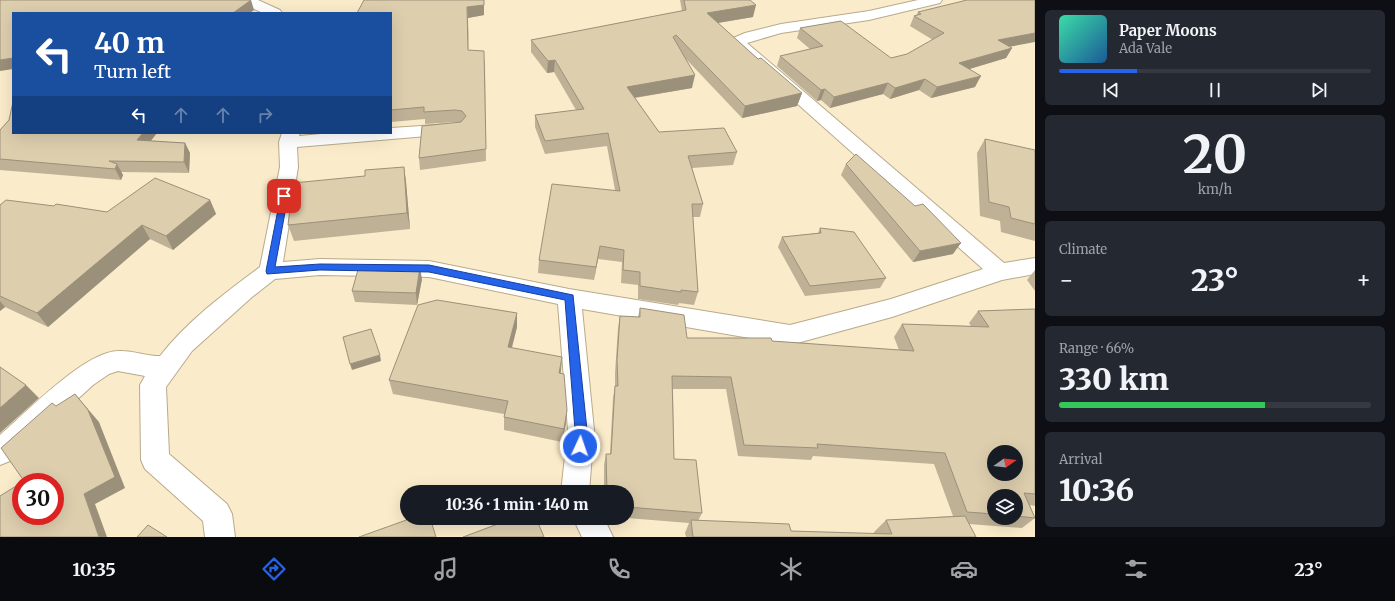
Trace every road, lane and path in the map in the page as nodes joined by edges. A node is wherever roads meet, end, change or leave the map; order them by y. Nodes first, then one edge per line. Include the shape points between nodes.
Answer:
1 (246, 0) edge
2 (935, 0) edge
3 (273, 12) edge
4 (456, 128) edge
5 (392, 132) edge
6 (356, 134) edge
7 (290, 138) edge
8 (1035, 266) edge
9 (270, 271) junction
10 (1000, 272) junction
11 (569, 298) junction
12 (166, 366) junction
13 (0, 452) edge
14 (576, 485) edge
15 (592, 525) edge
16 (220, 537) edge
17 (598, 537) edge

1 - 3 street
2 - 10 street via 861,17 750,36 736,42
4 - 5 street
6 - 7 street
7 - 9 street via 289,166
8 - 10 street
9 - 11 street via 320,267 429,269
9 - 12 street via 183,344
10 - 11 street via 892,308 790,335
11 - 14 street via 581,430
12 - 13 street via 118,361 102,365
12 - 16 street via 153,385 155,460 217,514
15 - 17 street

